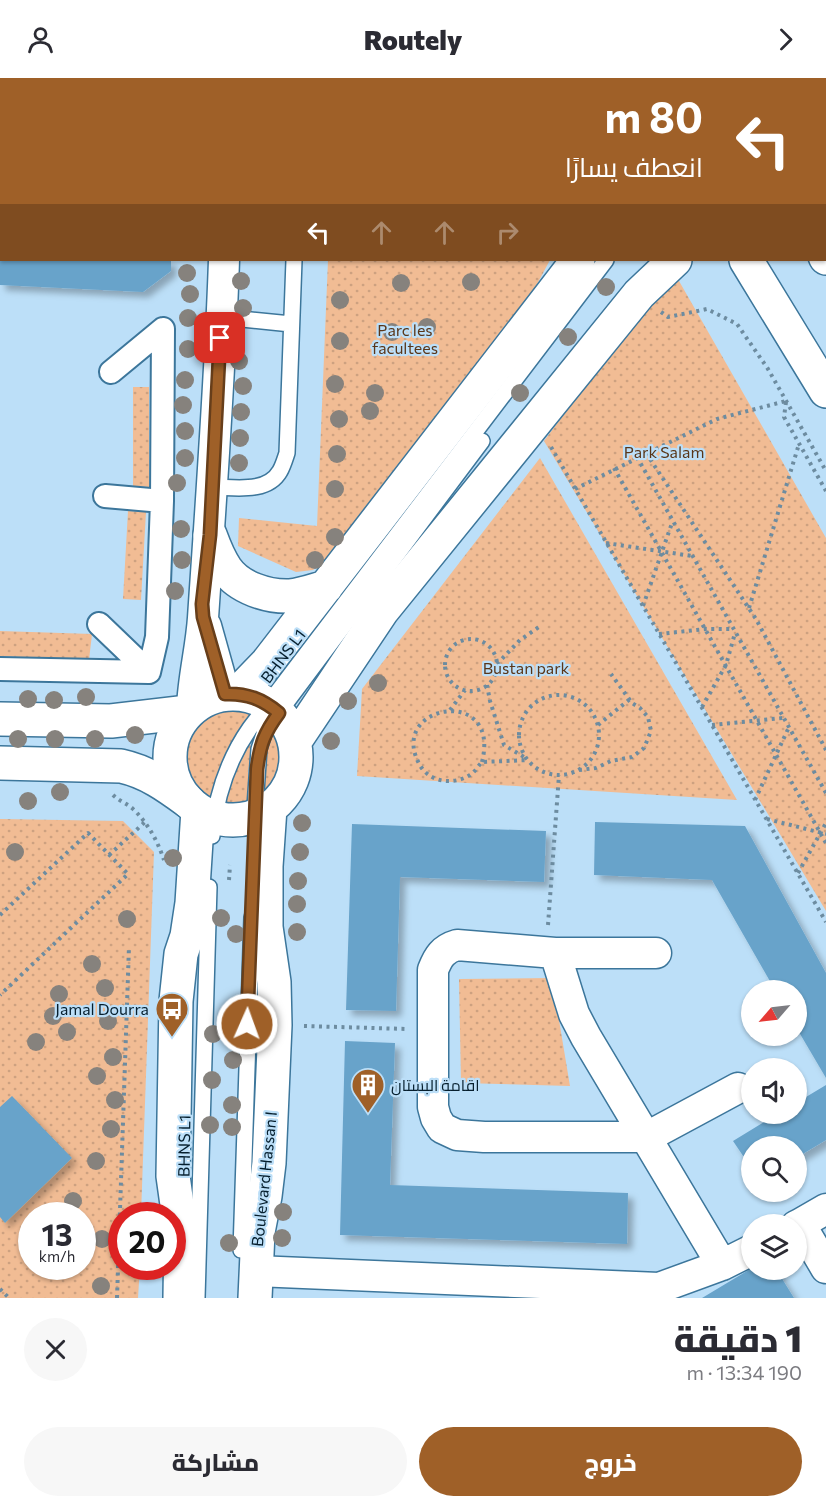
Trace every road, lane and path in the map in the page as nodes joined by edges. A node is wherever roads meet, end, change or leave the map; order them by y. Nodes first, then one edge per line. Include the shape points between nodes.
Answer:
1 (224, 261) edge
2 (294, 261) edge
3 (577, 261) edge
4 (605, 261) edge
5 (616, 261) edge
6 (674, 261) edge
7 (747, 261) edge
8 (639, 294) junction
9 (222, 317) junction
10 (291, 324) junction
11 (111, 372) dead end
12 (826, 391) edge
13 (786, 402) junction
14 (537, 423) junction
15 (799, 444) junction
16 (646, 453) junction
17 (637, 457) junction
18 (614, 468) junction
19 (826, 471) edge
20 (212, 487) junction
21 (575, 489) junction
22 (826, 491) edge
23 (105, 496) dead end
24 (162, 501) junction
25 (673, 522) junction
26 (210, 535) junction
27 (605, 542) junction
28 (663, 552) junction
29 (692, 556) junction
30 (326, 586) junction
31 (643, 607) junction
32 (749, 609) junction
33 (203, 617) junction
34 (99, 624) dead end
35 (542, 625) dead end
36 (706, 629) junction
37 (734, 631) junction
38 (659, 634) junction
39 (497, 665) junction
40 (726, 665) junction
41 (0, 669) edge
42 (149, 672) junction
43 (610, 674) dead end
44 (487, 686) junction
45 (465, 690) junction
46 (232, 694) junction
47 (630, 699) junction
48 (702, 708) junction
49 (274, 709) junction
50 (190, 710) junction
51 (450, 710) junction
52 (783, 718) junction
53 (0, 719) edge
54 (757, 721) junction
55 (598, 725) junction
56 (712, 725) junction
57 (789, 727) junction
58 (295, 741) junction
59 (826, 750) edge
60 (776, 754) junction
61 (527, 758) junction
62 (482, 762) junction
63 (0, 763) edge
64 (111, 765) junction
65 (578, 770) junction
66 (559, 775) junction
67 (826, 794) edge
68 (755, 800) junction
69 (200, 810) junction
70 (262, 813) junction
71 (766, 819) junction
72 (145, 822) junction
73 (826, 823) edge
74 (820, 833) junction
75 (826, 834) edge
76 (826, 843) edge
77 (110, 855) junction
78 (165, 862) dead end
79 (798, 874) junction
80 (0, 915) edge
81 (826, 922) edge
82 (129, 946) dead end
83 (550, 953) junction
84 (656, 953) dead end
85 (0, 995) edge
86 (275, 1025) junction
87 (432, 1030) junction
88 (738, 1088) dead end
89 (647, 1137) junction
90 (826, 1209) edge
91 (807, 1220) edge
92 (807, 1239) edge
93 (741, 1256) edge
94 (722, 1265) junction
95 (826, 1269) edge
96 (251, 1277) edge
97 (0, 1289) edge
98 (544, 1291) edge
99 (660, 1293) edge
100 (9, 1298) edge
101 (117, 1298) edge
102 (180, 1298) edge
103 (197, 1298) edge

1 - 9 street
2 - 10 lane
3 - 30 main road
4 - 49 lane, BHNS L1
5 - 49 lane, BHNS L1
6 - 8 main road
7 - 12 main road
8 - 13 path via 668,317 707,309 737,324
8 - 14 main road
9 - 10 lane
9 - 20 street
10 - 20 lane via 287,453 280,472 260,487
11 - 24 street via 163,329
13 - 15 path via 784,417
13 - 16 path via 717,419
13 - 19 path
14 - 21 path
14 - 58 main road via 382,611
15 - 22 path
15 - 32 path
16 - 17 path
16 - 32 path
17 - 18 path
17 - 25 path
18 - 21 path
18 - 28 path
20 - 26 street
21 - 27 path
23 - 24 street
24 - 42 street via 157,637
25 - 28 path
25 - 29 path
26 - 30 main road via 227,571 255,590 290,596
26 - 33 street
27 - 28 path
27 - 31 path
28 - 29 path
28 - 31 path
28 - 36 path
29 - 37 path
30 - 46 main road via 267,663
31 - 38 path
32 - 59 path
33 - 46 street
33 - 50 street
34 - 42 street
35 - 39 path via 520,640
36 - 37 path
36 - 38 path
36 - 40 path
37 - 40 path
37 - 52 path
38 - 48 path
39 - 44 path
39 - 45 path via 487,645 477,640 465,639 455,645 447,654 445,665 455,686
40 - 48 path
40 - 54 path
41 - 42 street
43 - 47 path
44 - 45 path
44 - 61 path via 504,745
45 - 51 path
46 - 49 main road via 252,696
46 - 50 main road via 213,696
47 - 55 path
47 - 65 path via 648,717 651,731 644,748 632,757
48 - 56 path
49 - 58 main road
49 - 69 lane, BHNS L1 via 238,746 224,776
49 - 70 lane, BHNS L1 via 259,749
50 - 53 main road via 111,721
50 - 69 main road via 178,725 170,757 175,782
51 - 62 path via 476,721 484,734
51 - 62 path via 434,713 421,724 414,740 415,757 424,771 439,780 456,782
52 - 54 path
52 - 57 path
54 - 56 path
54 - 60 path
55 - 61 path via 579,700 564,694 546,696 530,706 520,721 519,739
55 - 65 path via 599,742 593,756
56 - 68 path
57 - 60 path
57 - 67 path
58 - 70 main road via 296,765 291,782 283,796
60 - 68 path
60 - 74 path
61 - 62 path
61 - 66 path via 540,770
63 - 64 main road
64 - 69 main road via 139,770 159,780
64 - 72 path via 113,794
65 - 66 path
66 - 83 path
68 - 71 path
69 - 70 main road via 234,820
69 - 102 main road via 190,920 181,954 176,1000 173,1176 181,1233
69 - 103 lane, BHNS L1 via 209,864
70 - 86 main road, Boulevard Hassan I
70 - 96 lane, BHNS L1
71 - 74 path
71 - 79 path
72 - 77 path
72 - 78 path
73 - 74 path
74 - 75 path
74 - 76 path
74 - 79 path
77 - 80 path via 88,833
77 - 85 path via 128,874
79 - 81 path
82 - 101 path
83 - 84 street
83 - 87 street via 457,945 445,950 433,970
83 - 89 street via 586,1037
86 - 87 path
86 - 96 main road, Boulevard Hassan I via 269,1163
87 - 89 street via 433,1107 442,1128 456,1135
88 - 89 street
89 - 94 street
90 - 91 street
92 - 95 street
93 - 94 street
94 - 99 street
96 - 98 street
97 - 100 path
98 - 99 street

